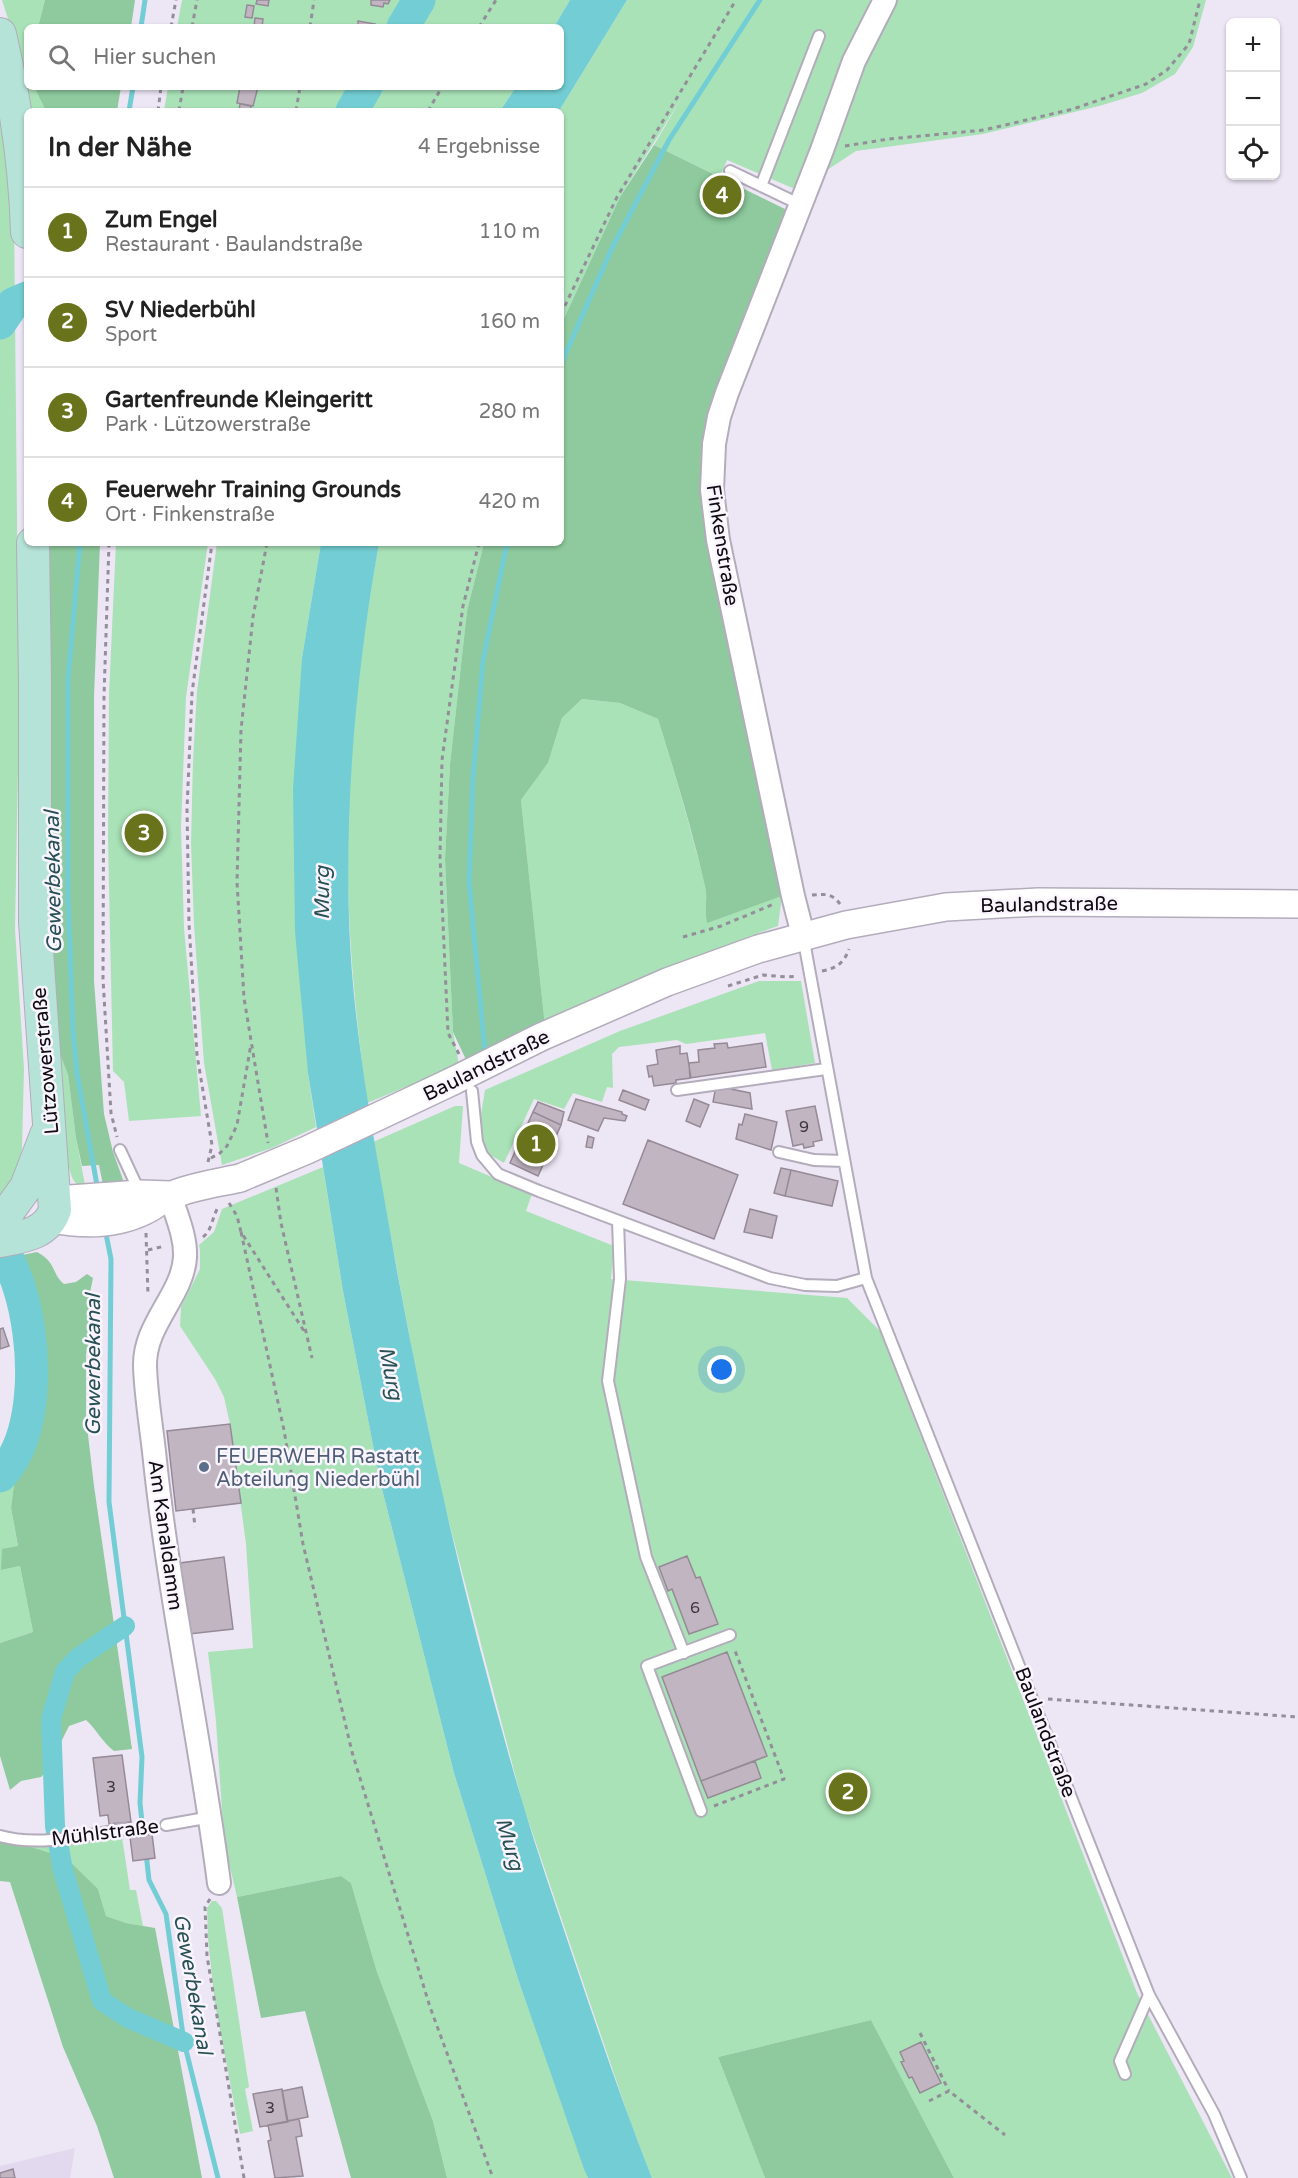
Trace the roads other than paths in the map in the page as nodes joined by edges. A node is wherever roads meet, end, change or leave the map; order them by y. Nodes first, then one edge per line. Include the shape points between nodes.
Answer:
1 (885, 0) edge
2 (0, 34) edge
3 (819, 36) dead end
4 (730, 171) dead end
5 (24, 184) edge
6 (760, 186) junction
7 (801, 205) junction
8 (33, 546) edge
9 (1298, 904) edge
10 (803, 936) junction
11 (826, 1069) junction
12 (465, 1082) junction
13 (677, 1090) dead end
14 (50, 1125) junction
15 (120, 1150) road end
16 (779, 1152) dead end
17 (844, 1161) junction
18 (170, 1195) junction
19 (131, 1205) junction
20 (54, 1209) junction
21 (618, 1221) junction
22 (6, 1227) edge
23 (866, 1278) junction
24 (730, 1635) road end
25 (684, 1653) junction
26 (701, 1811) road end
27 (211, 1817) junction
28 (165, 1825) road end
29 (125, 1830) road end
30 (0, 1836) edge
31 (219, 1882) road end
32 (1149, 1995) junction
33 (1125, 2074) dead end
34 (1242, 2178) edge

1 - 7 street, Finkenstraße via 854,61
2 - 5 main road via 15,105
3 - 6 lane
4 - 6 lane
6 - 7 lane
7 - 10 street, Finkenstraße via 719,417 712,490 718,540
8 - 14 main road, Lützowerstraße via 35,922
9 - 10 street, Baulandstraße via 1038,902 946,907
10 - 11 lane, Baulandstraße
10 - 12 street, Baulandstraße via 667,982 541,1037
11 - 13 lane
11 - 17 lane, Baulandstraße
12 - 18 street, Baulandstraße, bridge via 298,1154 233,1192
12 - 21 lane via 477,1142 498,1174
14 - 20 main road, Lützowerstraße
14 - 22 main road
15 - 19 lane
16 - 17 lane via 814,1160
17 - 23 lane, Baulandstraße
18 - 19 street, Baulandstraße
18 - 27 street, Am Kanaldamm via 185,1258 181,1276 150,1336 145,1364
19 - 20 street, Baulandstraße via 90,1197
19 - 20 street, Baulandstraße via 92,1224 73,1223
20 - 22 main road, Baulandstraße via 46,1226 38,1231
21 - 23 lane via 770,1278 837,1286
21 - 25 lane via 620,1280 608,1381 646,1557
23 - 32 lane, Baulandstraße
24 - 25 lane
25 - 26 lane via 647,1666
27 - 28 lane, Mühlstraße
27 - 31 street, Am Kanaldamm
29 - 30 lane, Mühlstraße via 16,1841
32 - 33 lane via 1120,2061
32 - 34 lane, Baulandstraße via 1214,2114

